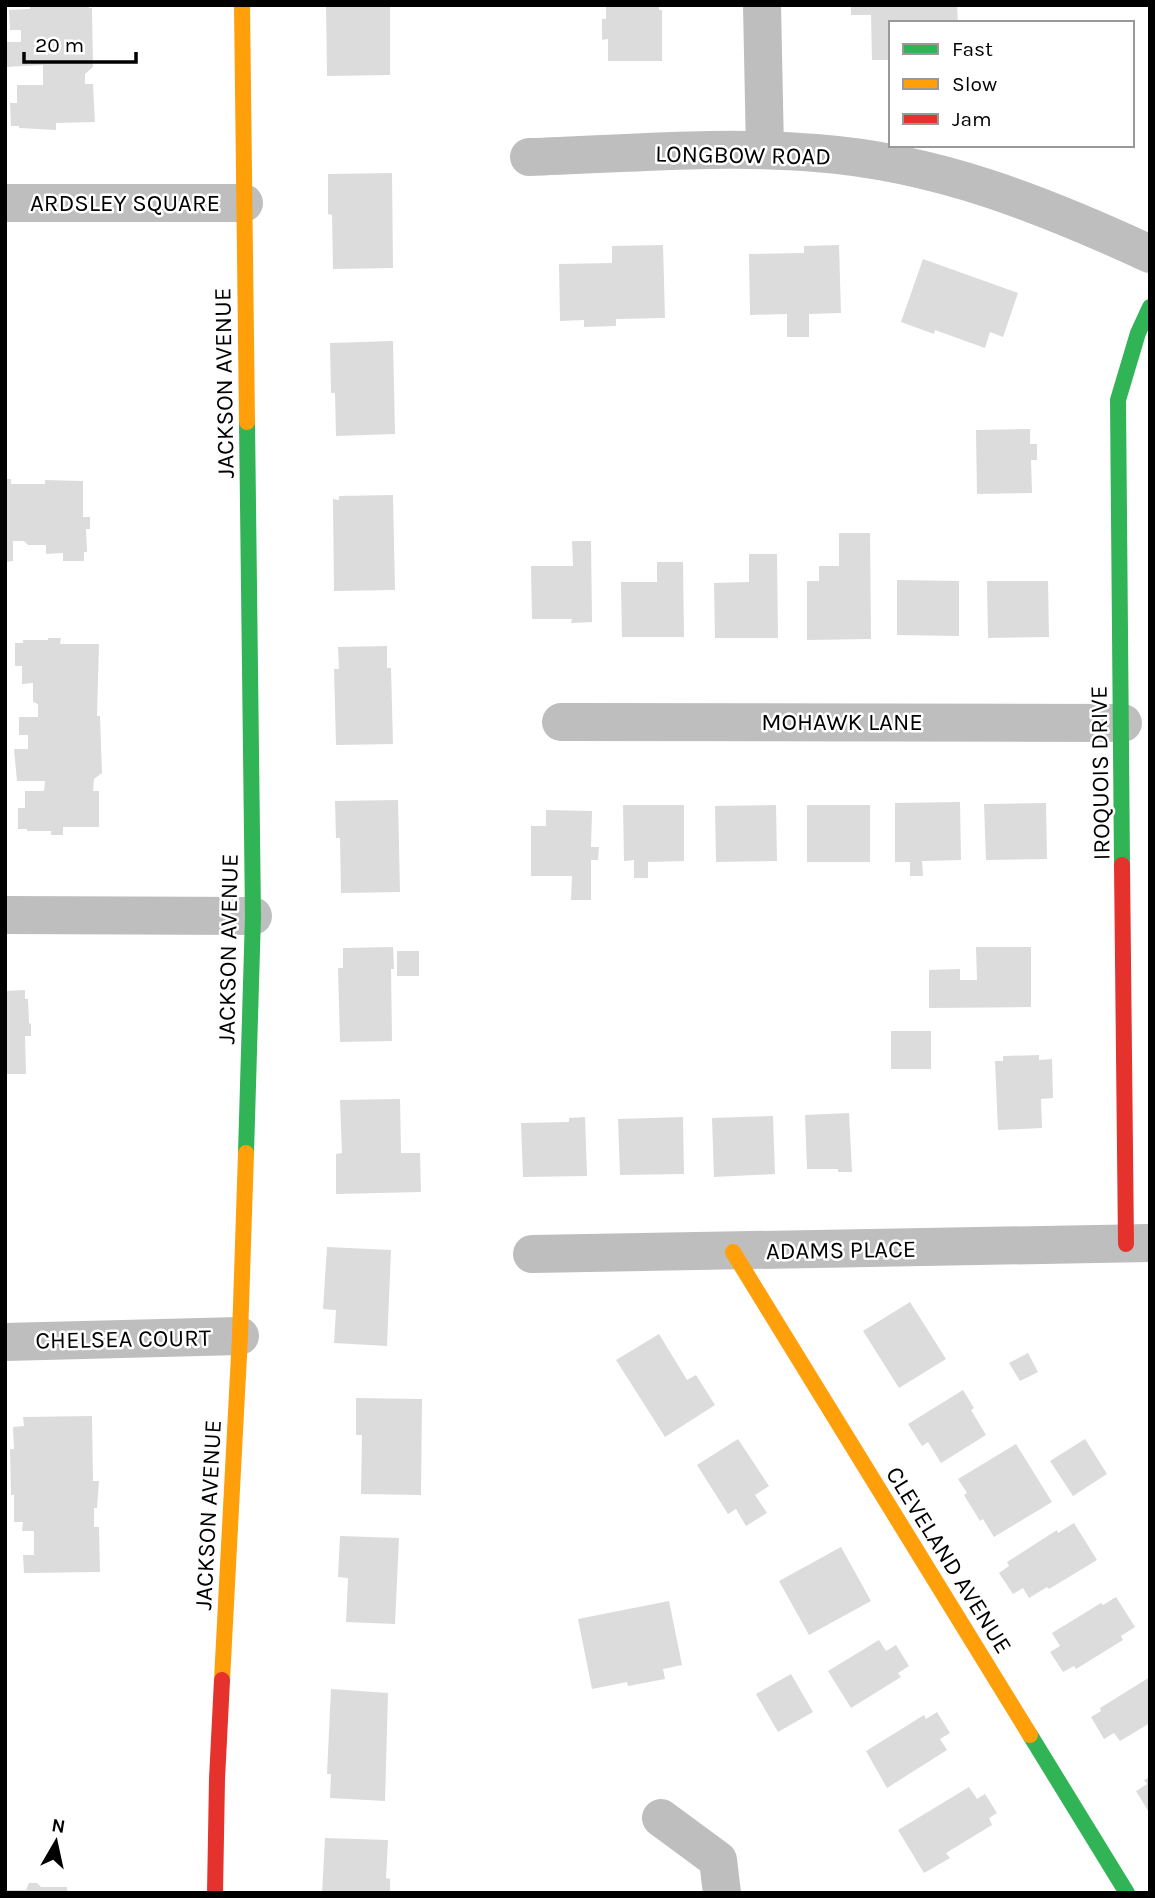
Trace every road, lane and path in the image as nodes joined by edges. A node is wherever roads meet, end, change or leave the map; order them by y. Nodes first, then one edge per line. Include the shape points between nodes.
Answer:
1 (242, 5) edge
2 (762, 5) edge
3 (765, 150) junction
4 (529, 157) dead end
5 (5, 203) edge
6 (244, 203) junction
7 (1150, 254) edge
8 (1150, 307) edge
9 (561, 722) dead end
10 (1123, 723) junction
11 (5, 915) edge
12 (253, 916) junction
13 (1138, 1244) edge
14 (733, 1252) junction
15 (532, 1254) dead end
16 (240, 1336) junction
17 (5, 1342) edge
18 (661, 1818) dead end
19 (215, 1893) edge
20 (722, 1893) edge
21 (1127, 1893) edge

1 - 6 street, JACKSON AVENUE
2 - 3 street
3 - 4 street, LONGBOW ROAD
3 - 7 street, LONGBOW ROAD via 870,160 970,181
5 - 6 street, ARDSLEY SQUARE
6 - 12 street, JACKSON AVENUE
8 - 10 street, IROQUOIS DRIVE via 1118,400
9 - 10 street, MOHAWK LANE
10 - 13 street, IROQUOIS DRIVE
11 - 12 street
12 - 16 street, JACKSON AVENUE
13 - 14 street, ADAMS PLACE
14 - 15 street, ADAMS PLACE
14 - 21 street, CLEVELAND AVENUE
16 - 17 street, CHELSEA COURT
16 - 19 street, JACKSON AVENUE
18 - 20 street via 718,1860

